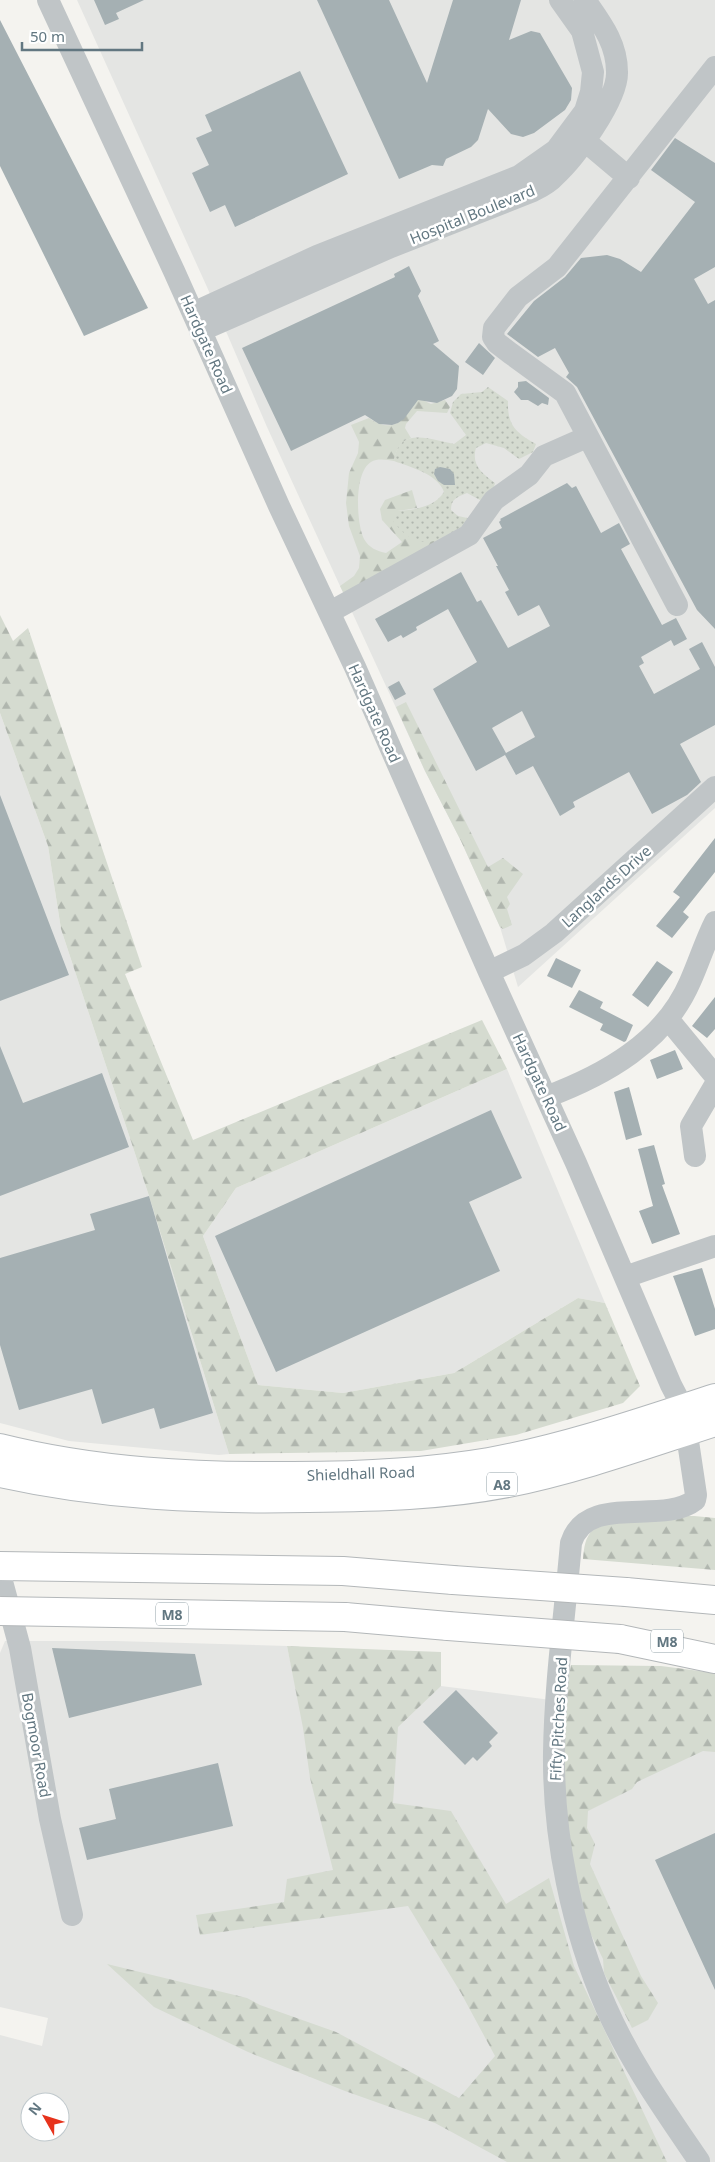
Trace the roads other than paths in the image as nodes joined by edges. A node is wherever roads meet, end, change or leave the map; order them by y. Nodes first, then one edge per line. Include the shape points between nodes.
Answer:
1 (48, 0) edge
2 (560, 0) edge
3 (585, 0) edge
4 (715, 67) edge
5 (577, 135) junction
6 (628, 178) junction
7 (197, 322) junction
8 (588, 437) junction
9 (677, 605) dead end
10 (330, 612) junction
11 (715, 787) edge
12 (715, 922) edge
13 (489, 972) junction
14 (668, 1019) junction
15 (715, 1076) edge
16 (715, 1085) edge
17 (546, 1097) junction
18 (695, 1156) dead end
19 (715, 1246) edge
20 (626, 1276) junction
21 (715, 1398) edge
22 (685, 1420) junction
23 (715, 1422) edge
24 (0, 1448) edge
25 (0, 1473) edge
26 (307, 1487) junction
27 (0, 1566) edge
28 (0, 1574) edge
29 (715, 1600) edge
30 (0, 1610) edge
31 (620, 1639) junction
32 (715, 1643) edge
33 (715, 1659) edge
34 (72, 1915) dead end
35 (715, 2157) edge
36 (698, 2162) edge

1 - 7 street, Hardgate Road
2 - 5 street, Hospital Boulevard via 582,31 593,72 591,92
3 - 5 street, Hospital Boulevard via 613,43 618,73 604,111
4 - 6 street
5 - 6 street
5 - 7 street, Hospital Boulevard via 519,176 317,256
6 - 8 street via 557,267 518,297 494,328 493,337 497,343 565,393
7 - 10 street, Hardgate Road
8 - 9 street
8 - 10 street via 544,456 529,475 494,500 470,535
10 - 13 street, Hardgate Road
11 - 13 street, Langlands Drive via 554,933 524,955
12 - 14 street via 690,983
13 - 17 street, Hardgate Road
14 - 15 street
14 - 17 street via 644,1044 621,1061
16 - 18 street via 691,1126
17 - 20 street, Hardgate Road
19 - 20 street
20 - 22 street, Hardgate Road
21 - 22 main road, Shieldhall Road / A8
22 - 23 main road, Shieldhall Road / A8
22 - 26 main road, Shieldhall Road / A8 via 559,1471 508,1483 372,1498
22 - 36 street, Fifty Pitches Road via 695,1500 675,1508 593,1518 573,1536 554,1755 557,1816 566,1878 591,1973 636,2066
24 - 26 main road, Shieldhall Road / A8 via 62,1462 127,1471
25 - 26 main road, Shieldhall Road / A8 via 94,1490 174,1498
27 - 29 main road, bridge via 343,1572
28 - 34 street, Bogmoor Road via 20,1648 50,1819
30 - 31 main road, M8, bridge via 345,1617
31 - 32 main road, M8
31 - 33 main road
35 - 36 street

